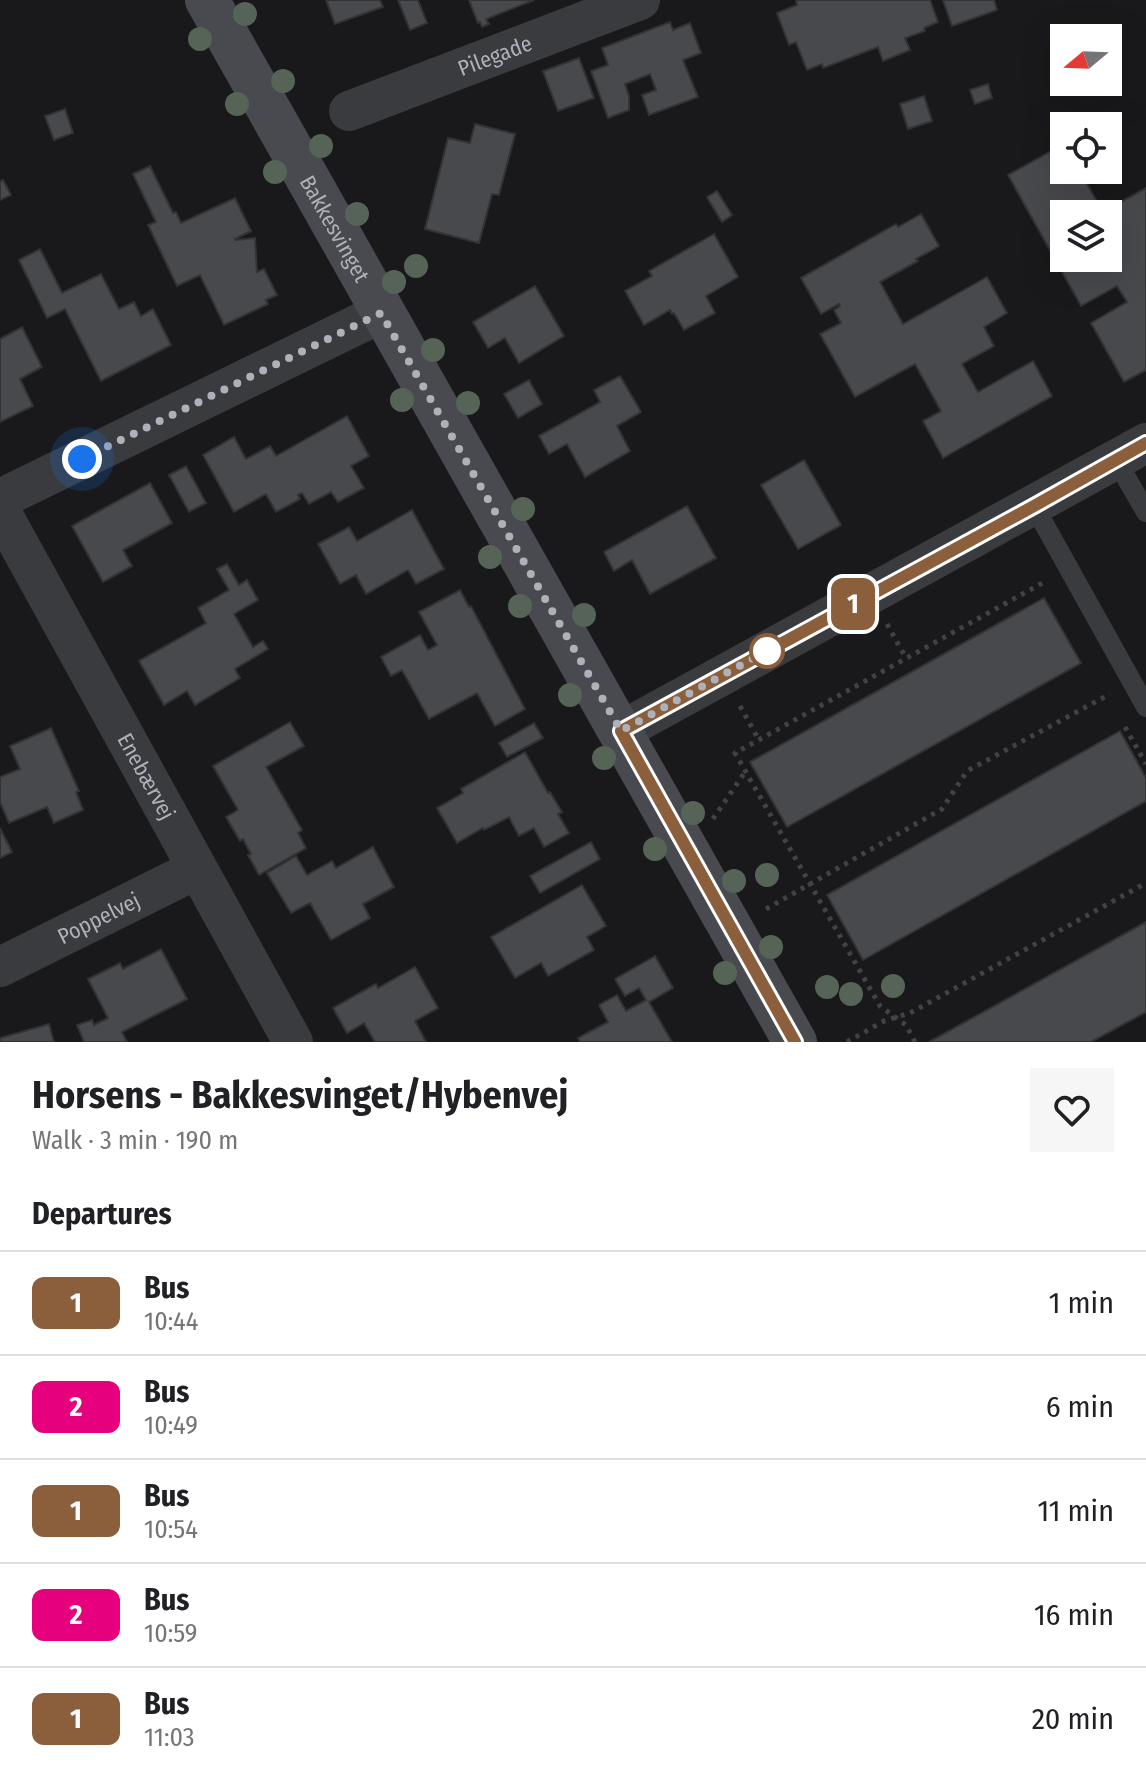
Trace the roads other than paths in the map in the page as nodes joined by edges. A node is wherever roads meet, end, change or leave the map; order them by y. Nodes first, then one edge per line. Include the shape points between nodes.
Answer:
1 (207, 0) edge
2 (640, 0) edge
3 (349, 111) dead end
4 (381, 313) junction
5 (1131, 451) edge
6 (0, 499) edge
7 (1034, 506) junction
8 (0, 510) edge
9 (1146, 512) edge
10 (1146, 707) edge
11 (621, 731) junction
12 (197, 869) junction
13 (0, 967) edge
14 (293, 1042) edge
15 (795, 1042) edge

1 - 4 street, Bakkesvinget
2 - 3 street, Pilegade
4 - 6 street
4 - 11 street, Bakkesvinget
5 - 7 street
5 - 9 lane
7 - 10 lane
7 - 11 street
8 - 12 street, Enebærvej
11 - 15 street, Bakkesvinget
12 - 13 street, Poppelvej
12 - 14 street, Enebærvej

